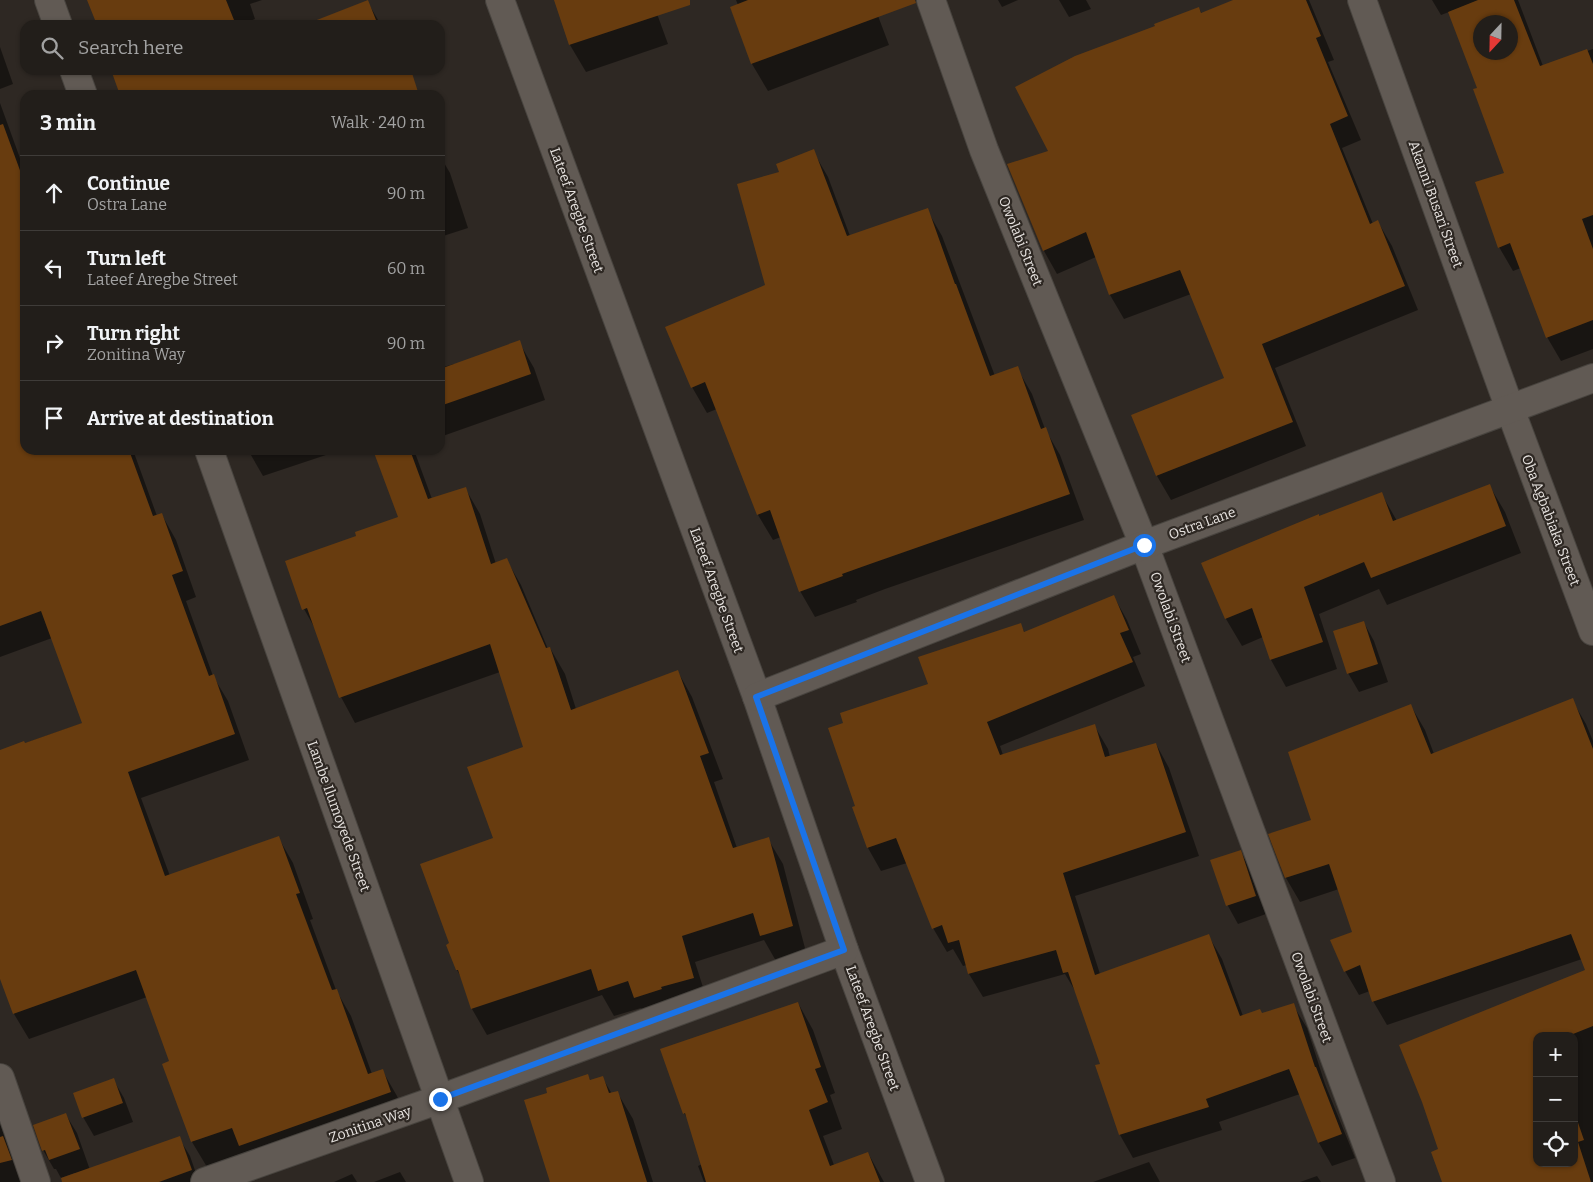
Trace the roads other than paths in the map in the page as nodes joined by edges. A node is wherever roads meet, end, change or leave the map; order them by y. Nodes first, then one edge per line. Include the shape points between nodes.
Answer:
1 (49, 0) edge
2 (500, 0) edge
3 (931, 0) edge
4 (1362, 0) edge
5 (56, 20) edge
6 (76, 75) edge
7 (81, 90) edge
8 (1593, 378) edge
9 (1510, 409) junction
10 (211, 455) edge
11 (1144, 545) junction
12 (1593, 631) edge
13 (756, 697) junction
14 (844, 950) junction
15 (0, 1078) edge
16 (440, 1099) junction
17 (36, 1182) edge
18 (205, 1182) edge
19 (469, 1182) edge
20 (930, 1182) edge
21 (1381, 1182) edge

1 - 5 street
2 - 13 street, Lateef Aregbe Street
3 - 11 street, Owolabi Street via 984,150
4 - 9 street, Akanni Busari Street
6 - 7 street
8 - 9 street, Ostra Lane
9 - 11 street, Ostra Lane
9 - 12 street, Oba Agbabiaka Street
10 - 16 street, Lambe Ilumoyede Street
11 - 13 street, Ostra Lane
11 - 21 street, Owolabi Street
13 - 14 street, Lateef Aregbe Street
14 - 16 street, Zonitina Way
14 - 20 street, Lateef Aregbe Street
15 - 17 street
16 - 18 street, Zonitina Way
16 - 19 street, Lambe Ilumoyede Street

